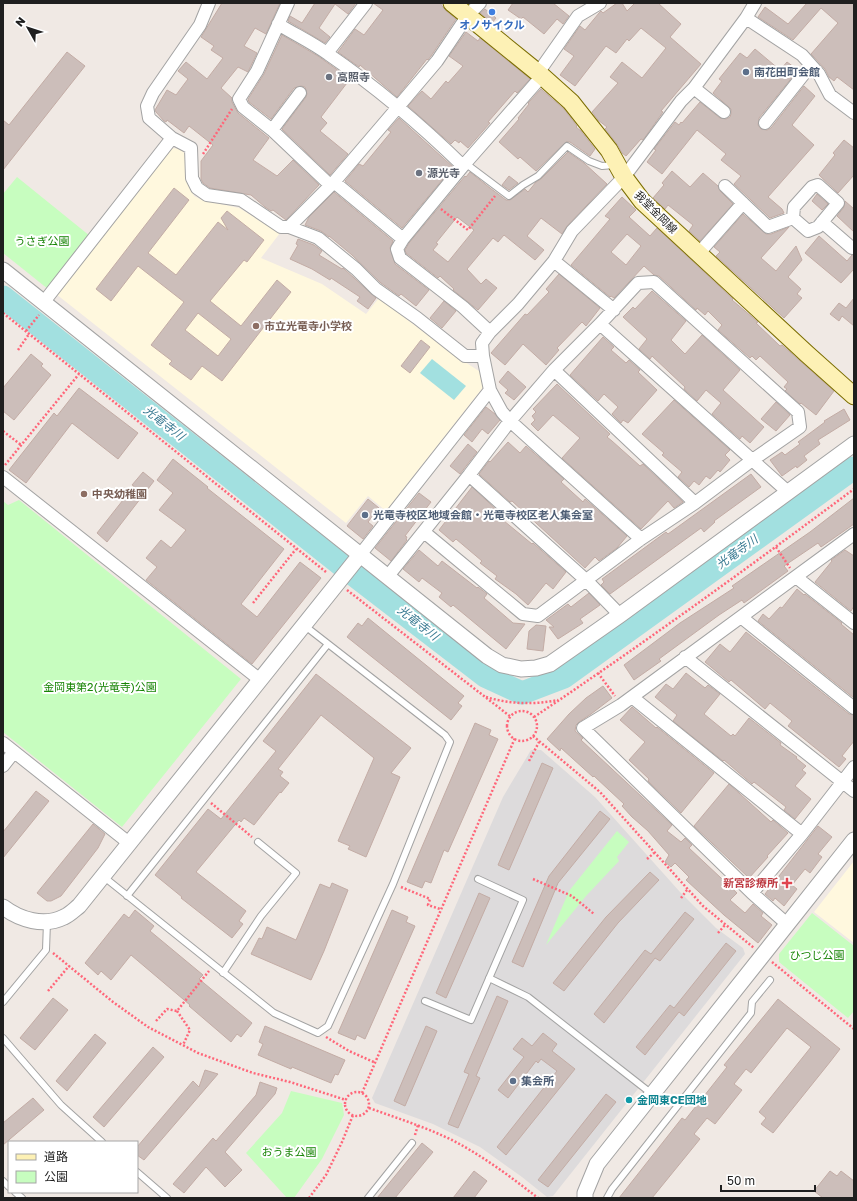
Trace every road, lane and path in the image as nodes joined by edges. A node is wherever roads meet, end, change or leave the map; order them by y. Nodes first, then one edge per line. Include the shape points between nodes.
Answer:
1 (209, 3) edge
2 (288, 3) edge
3 (366, 3) edge
4 (452, 3) edge
5 (600, 3) edge
6 (755, 3) edge
7 (474, 9) edge
8 (746, 18) junction
9 (278, 24) junction
10 (327, 53) junction
11 (811, 65) junction
12 (540, 75) junction
13 (694, 88) junction
14 (300, 93) dead end
15 (239, 99) junction
16 (398, 107) junction
17 (724, 112) dead end
18 (854, 113) edge
19 (765, 123) dead end
20 (272, 130) junction
21 (172, 138) junction
22 (464, 164) junction
23 (621, 170) junction
24 (192, 171) junction
25 (332, 183) junction
26 (725, 186) dead end
27 (500, 190) junction
28 (433, 202) junction
29 (743, 203) junction
30 (793, 218) junction
31 (822, 222) junction
32 (289, 226) junction
33 (403, 239) junction
34 (852, 248) dead end
35 (699, 254) junction
36 (554, 261) junction
37 (3, 270) edge
38 (41, 308) junction
39 (614, 310) junction
40 (3, 313) edge
41 (600, 324) junction
42 (26, 331) junction
43 (490, 332) junction
44 (29, 334) junction
45 (18, 350) dead end
46 (483, 356) junction
47 (554, 370) junction
48 (79, 374) junction
49 (490, 390) junction
50 (854, 396) edge
51 (510, 421) junction
52 (3, 430) edge
53 (854, 444) edge
54 (21, 445) junction
55 (751, 461) junction
56 (3, 467) edge
57 (469, 476) junction
58 (3, 477) edge
59 (854, 489) edge
60 (788, 492) junction
61 (695, 503) junction
62 (424, 532) junction
63 (852, 537) edge
64 (641, 539) junction
65 (776, 547) junction
66 (296, 549) junction
67 (356, 559) junction
68 (326, 572) dead end
69 (388, 576) junction
70 (796, 577) junction
71 (587, 581) junction
72 (343, 582) junction
73 (253, 603) dead end
74 (620, 615) junction
75 (741, 617) junction
76 (854, 623) edge
77 (303, 624) junction
78 (328, 644) junction
79 (685, 657) junction
80 (598, 673) junction
81 (259, 679) junction
82 (483, 696) junction
83 (632, 696) junction
84 (560, 699) junction
85 (621, 705) junction
86 (854, 708) edge
87 (534, 716) junction
88 (511, 717) junction
89 (533, 736) junction
90 (515, 738) junction
91 (539, 742) junction
92 (3, 743) edge
93 (14, 752) junction
94 (529, 762) dead end
95 (3, 766) edge
96 (854, 767) edge
97 (842, 782) junction
98 (854, 791) edge
99 (205, 798) junction
100 (802, 834) junction
101 (854, 840) edge
102 (258, 842) joint
103 (129, 844) junction
104 (654, 853) junction
105 (647, 859) dead end
106 (104, 877) junction
107 (478, 879) dead end
108 (533, 879) dead end
109 (393, 884) junction
110 (687, 890) junction
111 (752, 893) junction
112 (127, 896) junction
113 (680, 898) dead end
114 (3, 907) edge
115 (440, 909) junction
116 (594, 914) dead end
117 (47, 922) junction
118 (787, 924) junction
119 (725, 925) junction
120 (718, 933) dead end
121 (756, 949) dead end
122 (53, 953) dead end
123 (771, 962) dead end
124 (214, 965) junction
125 (69, 966) junction
126 (223, 973) junction
127 (488, 978) junction
128 (770, 980) dead end
129 (48, 991) dead end
130 (425, 1001) dead end
131 (3, 1002) edge
132 (177, 1011) junction
133 (156, 1021) dead end
134 (854, 1028) edge
135 (318, 1033) junction
136 (3, 1038) edge
137 (183, 1045) junction
138 (376, 1063) junction
139 (362, 1093) junction
140 (653, 1094) junction
141 (346, 1100) junction
142 (369, 1108) junction
143 (353, 1115) junction
144 (101, 1141) edge
145 (412, 1143) dead end
146 (138, 1173) edge
147 (167, 1198) edge
148 (309, 1198) edge
149 (368, 1198) edge
150 (538, 1198) edge
151 (585, 1198) edge
152 (607, 1198) edge

1 - 21 street via 200,25 153,93 147,106 149,118
2 - 9 street
3 - 10 street
4 - 7 main road, 我堂金岡線
5 - 12 street via 578,16
6 - 8 street
7 - 12 main road, 我堂金岡線
7 - 16 street via 437,61
8 - 11 street via 802,55
8 - 13 street
9 - 10 street
9 - 15 street via 257,72
10 - 16 street
11 - 18 street via 830,95
11 - 19 street
12 - 22 street
12 - 23 main road, 我堂金岡線 via 571,102 595,131
13 - 17 street
13 - 23 street
14 - 20 street
15 - 20 street via 243,107
15 - 24 path
16 - 22 street
16 - 25 street
20 - 25 street
21 - 24 street via 191,148
21 - 38 street
22 - 27 lane
22 - 28 street
23 - 27 lane via 589,161 567,146 538,176 509,196
23 - 35 main road, 我堂金岡線 via 642,201
23 - 36 street via 572,231
24 - 32 street via 197,188 207,195 241,200 280,227
25 - 32 street
25 - 33 street
26 - 29 street
27 - 28 path via 468,230
28 - 33 street
29 - 30 street via 768,227
29 - 35 street
30 - 31 street via 808,231 818,227
30 - 31 street via 794,207 818,185 838,203
31 - 34 street
32 - 46 street via 318,238 376,289 465,356
33 - 43 street via 398,248 400,258 463,307
35 - 50 main road, 我堂金岡線
36 - 39 street
36 - 43 street via 518,304
37 - 38 street
38 - 42 path
38 - 67 street
39 - 41 street
39 - 55 street via 638,283 654,282 798,412 800,427
40 - 42 path
41 - 47 street
41 - 55 street
42 - 44 path
43 - 46 street via 482,343
44 - 45 path
44 - 48 path
46 - 49 street
47 - 51 street
47 - 61 street
48 - 54 path
48 - 66 path
49 - 51 street
49 - 67 street
51 - 57 street
51 - 64 street
52 - 54 path
53 - 60 street
54 - 56 path
55 - 60 street
55 - 61 street
57 - 62 street
57 - 71 street
58 - 81 street
59 - 65 path
60 - 74 street
61 - 64 street
62 - 69 street
62 - 71 street via 523,614 538,616
63 - 70 street
64 - 71 street
65 - 70 path
65 - 80 path
66 - 68 path
66 - 73 path
67 - 69 street
67 - 72 street
69 - 74 street via 487,656 502,665 521,669 550,664
70 - 75 street
70 - 76 street
71 - 74 street
72 - 77 street
72 - 82 path
75 - 79 street
75 - 86 street
77 - 78 lane
77 - 81 street
78 - 99 lane
78 - 109 lane via 445,735 450,742
79 - 83 street
79 - 97 street
80 - 84 path
80 - 85 path
81 - 103 street
82 - 84 path via 505,702 532,704
82 - 88 path
83 - 85 street
83 - 100 street
84 - 87 path
85 - 111 street via 584,728
87 - 88 path via 522,711
87 - 89 path via 537,724
88 - 90 path via 508,726
89 - 90 path via 524,740
89 - 91 path
90 - 115 path
91 - 94 path
91 - 104 path via 600,792
92 - 93 street
93 - 95 street
93 - 103 street
96 - 97 street
97 - 98 street
97 - 100 street
99 - 102 path
99 - 112 lane
100 - 111 street
101 - 118 street
102 - 126 lane via 296,873 261,916
103 - 106 street
104 - 105 path
104 - 110 path
106 - 112 lane
106 - 117 street via 79,906 64,917
107 - 127 lane via 523,900
108 - 116 path via 572,896
109 - 115 path via 430,899 428,905
109 - 135 lane via 328,1026
110 - 113 path
110 - 119 path
111 - 118 street
112 - 124 lane
114 - 117 street via 28,921
115 - 138 path
117 - 131 lane via 46,950
118 - 140 street
119 - 120 path
119 - 121 path
122 - 125 path
123 - 134 path
124 - 126 lane
124 - 132 path
125 - 129 path
125 - 137 path via 148,1027
126 - 135 lane via 274,1014
127 - 130 lane via 471,1020
127 - 140 lane via 528,997
128 - 152 lane via 752,1002 751,1013
132 - 133 path via 167,1009
132 - 137 path via 190,1030
135 - 138 path via 348,1051
136 - 144 lane via 61,1105
137 - 141 path via 253,1072
138 - 139 path
139 - 141 path via 354,1092
139 - 142 path via 368,1098
140 - 151 street via 597,1164
141 - 143 path via 346,1107
142 - 143 path via 364,1114
142 - 150 path via 418,1125 453,1141 498,1168
143 - 148 path via 326,1175
145 - 149 lane
146 - 147 lane

